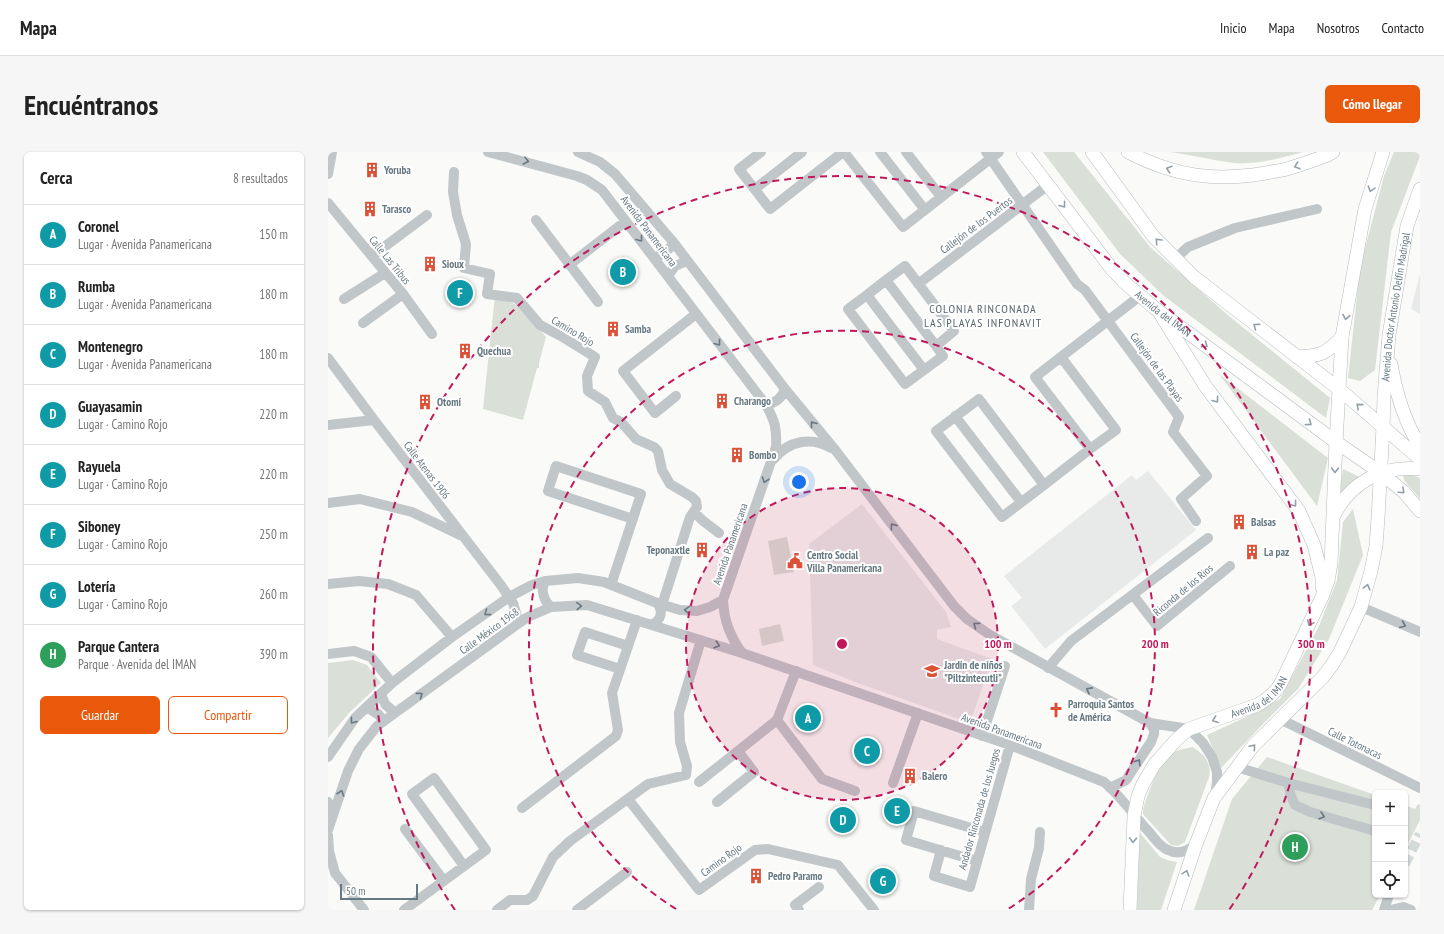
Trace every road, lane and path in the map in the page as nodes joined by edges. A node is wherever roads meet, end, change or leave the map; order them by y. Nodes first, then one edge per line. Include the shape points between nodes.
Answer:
1 (332, 152) edge
2 (488, 152) edge
3 (578, 152) edge
4 (761, 152) edge
5 (802, 152) edge
6 (880, 152) edge
7 (906, 152) edge
8 (1023, 152) edge
9 (1092, 152) edge
10 (1128, 152) edge
11 (1333, 152) edge
12 (1382, 152) edge
13 (838, 154) edge
14 (992, 154) edge
15 (454, 172) dead end
16 (328, 174) edge
17 (1048, 185) junction
18 (1420, 188) edge
19 (755, 189) junction
20 (941, 197) junction
21 (328, 203) edge
22 (1023, 204) junction
23 (1317, 209) dead end
24 (925, 210) junction
25 (427, 216) dead end
26 (536, 220) dead end
27 (626, 221) junction
28 (674, 243) junction
29 (372, 256) junction
30 (654, 258) junction
31 (1175, 259) junction
32 (687, 261) junction
33 (569, 265) junction
34 (385, 273) junction
35 (668, 276) junction
36 (886, 280) junction
37 (918, 284) junction
38 (403, 294) junction
39 (867, 295) junction
40 (1140, 296) junction
41 (344, 299) dead end
42 (598, 302) dead end
43 (1156, 309) junction
44 (696, 314) junction
45 (1108, 321) junction
46 (363, 323) dead end
47 (432, 334) dead end
48 (1389, 335) junction
49 (1342, 337) junction
50 (936, 346) junction
51 (1061, 357) junction
52 (1297, 357) junction
53 (328, 358) edge
54 (924, 370) junction
55 (785, 389) junction
56 (1339, 389) junction
57 (676, 396) dead end
58 (766, 405) junction
59 (955, 416) junction
60 (374, 420) junction
61 (328, 425) edge
62 (1383, 427) junction
63 (1336, 442) junction
64 (1420, 446) edge
65 (1090, 449) junction
66 (836, 451) junction
67 (1420, 459) edge
68 (770, 464) junction
69 (1420, 469) edge
70 (1381, 473) junction
71 (1044, 485) junction
72 (1021, 502) junction
73 (328, 503) edge
74 (1420, 511) edge
75 (694, 512) junction
76 (1334, 516) junction
77 (633, 519) junction
78 (1196, 521) dead end
79 (719, 533) dead end
80 (462, 536) junction
81 (1208, 538) dead end
82 (1230, 566) dead end
83 (545, 581) junction
84 (328, 584) edge
85 (611, 585) junction
86 (1133, 595) junction
87 (509, 597) junction
88 (1322, 597) junction
89 (724, 600) junction
90 (660, 604) junction
91 (551, 607) junction
92 (1361, 607) junction
93 (637, 620) junction
94 (519, 623) junction
95 (651, 624) junction
96 (1420, 632) edge
97 (452, 637) junction
98 (701, 640) junction
99 (628, 646) junction
100 (742, 653) junction
101 (328, 654) edge
102 (1005, 666) dead end
103 (1048, 668) junction
104 (620, 669) junction
105 (796, 671) junction
106 (392, 683) junction
107 (381, 694) junction
108 (367, 707) junction
109 (395, 713) junction
110 (918, 713) junction
111 (1280, 719) junction
112 (777, 720) junction
113 (383, 722) junction
114 (1150, 723) junction
115 (1189, 729) junction
116 (982, 736) junction
117 (1010, 745) junction
118 (738, 751) junction
119 (328, 758) edge
120 (1238, 767) junction
121 (699, 782) dead end
122 (893, 783) dead end
123 (1288, 783) junction
124 (1110, 788) junction
125 (1420, 788) edge
126 (855, 791) dead end
127 (1214, 798) junction
128 (628, 799) junction
129 (328, 802) edge
130 (717, 802) dead end
131 (1372, 804) edge
132 (522, 808) dead end
133 (1134, 816) junction
134 (328, 826) edge
135 (405, 829) dead end
136 (328, 830) edge
137 (1372, 830) edge
138 (985, 832) junction
139 (1040, 832) dead end
140 (328, 835) edge
141 (1196, 844) junction
142 (941, 850) junction
143 (977, 860) junction
144 (464, 866) junction
145 (627, 872) dead end
146 (444, 881) junction
147 (819, 887) dead end
148 (1388, 898) edge
149 (364, 910) edge
150 (404, 910) edge
151 (497, 910) edge
152 (577, 910) edge
153 (799, 910) edge
154 (874, 910) edge
155 (1030, 910) edge
156 (1130, 910) edge
157 (1174, 910) edge
158 (1384, 910) edge
159 (1391, 910) edge
160 (1412, 910) edge

1 - 16 street
2 -> 27 street, Avenida Panamericana via 587,180 602,190
3 - 28 street, Avenida Panamericana via 611,170
4 - 19 street via 739,169
5 - 19 street
6 - 24 street
7 - 20 street
8 - 17 main road, Avenida del IMAN
31 -> 9 main road via 1153,236
11 -> 10 main road via 1288,169 1221,178 1182,173
12 -> 49 main road via 1365,209
13 - 19 street via 770,209
13 - 24 street via 903,227
14 - 20 street
14 - 22 street, Callejón de las Playas
15 - 75 street, Camino Rojo via 453,192 466,244 464,268 490,274 487,294 516,298 540,325 595,357 587,376 588,391 605,402 613,418 621,422 636,439 654,447 670,484 696,502
17 - 22 street, Callejón de los Puertos
17 -> 40 main road, Avenida del IMAN via 1111,268
18 - 48 main road, Avenida Doctor Antonio Delfín Madrigal via 1407,226
20 - 24 street
21 - 29 street, Calle Las Tribus
22 - 37 street, Callejón de los Puertos
22 - 45 street, Callejón de las Playas via 1077,284 1086,290
23 - 31 street via 1235,228 1188,248
25 - 29 street
26 - 33 street
27 -> 30 street, Avenida Panamericana
27 - 33 street
28 - 30 street via 665,253
28 - 32 street, Avenida Panamericana
29 - 34 street, Calle Las Tribus
30 - 35 street, Avenida Panamericana
52 -> 31 main road via 1194,277
32 - 35 street via 675,266
32 - 55 street, Avenida Panamericana
33 - 42 street
34 - 38 street, Calle Las Tribus
34 - 41 street
35 - 44 street, Avenida Panamericana
36 - 37 street via 905,266
36 - 39 street
36 - 50 street
37 - 50 street via 954,331
38 - 46 street
38 - 47 street, Calle Las Tribus
39 - 54 street
39 - 54 street via 848,309 906,384
40 - 43 main road, Avenida del IMAN
40 - 45 street
43 -> 63 main road, Avenida del IMAN
43 -> 88 main road via 1206,387 1299,511 1319,561
44 - 57 street via 622,371 655,413
44 -> 58 street, Avenida Panamericana
45 - 51 street
45 - 78 street, Callejón de las Playas via 1179,417 1173,432 1207,476 1181,499
48 - 62 main road, Avenida Doctor Antonio Delfín Madrigal
48 - 64 main road via 1398,397 1410,429
49 - 52 main road via 1320,355
49 - 56 main road
50 - 54 street via 943,356
51 - 65 street via 1035,377
51 - 65 street via 1116,430
52 - 56 main road
53 - 60 street, Calle Atenas 1906
55 - 58 street via 778,400
66 -> 55 street, Avenida Panamericana
62 -> 56 main road
56 - 63 main road, Avenida del IMAN
58 - 68 street, Avenida Panamericana via 773,417 776,432 776,447
59 - 71 street via 978,398
59 - 72 street
59 - 72 street via 936,431 1002,517
60 - 61 street
60 - 80 street, Calle Atenas 1906
62 - 67 main road
62 - 70 main road
63 - 70 main road, Avenida del IMAN
63 -> 76 main road, Avenida del IMAN
65 - 71 street
66 - 68 street via 822,443 799,442 779,452
103 -> 66 street, Avenida Panamericana via 990,635 954,606
68 -> 89 street, Avenida Panamericana
69 - 70 main road via 1398,469
70 -> 74 main road, Avenida del IMAN via 1404,492
70 - 76 main road via 1368,478 1351,491
92 -> 70 main road via 1376,546
71 - 72 street
73 - 80 street via 360,499 412,512
75 - 79 street
75 - 90 street via 690,517
76 - 88 main road, Avenida del IMAN via 1331,563
77 - 77 street via 641,494 556,466 548,491
77 - 85 street
80 - 87 street, Calle Atenas 1906
81 - 86 street
82 - 86 street, Riconda de los Rios via 1157,626
83 - 85 street, Calle México 1968 via 578,578
83 - 87 street, Calle México 1968
83 - 91 street via 542,588 546,602
84 - 97 street via 374,582 409,592 416,595
85 - 90 street, Calle México 1968
86 - 103 street via 1071,641
87 - 94 street, Calle Atenas 1906
87 -> 97 street, Calle México 1968
88 -> 115 main road, Avenida del IMAN via 1274,694 1257,705
89 -> 90 street, Calle México 1968 via 697,611 680,610
89 - 100 street, Avenida Panamericana via 729,631
90 - 95 street via 660,616 657,622
91 -> 93 street, Calle México 1968 via 587,605
91 - 94 street, Calle México 1968
92 -> 96 street
92 - 111 main road via 1332,665
93 - 95 street, Calle México 1968
93 - 99 street
109 -> 94 street, Calle México 1968
95 - 98 street, Calle México 1968
97 - 106 street, Calle México 1968
98 -> 100 street, Calle México 1968
98 - 128 street via 679,713 680,742 687,766 686,775 648,784
99 - 104 street
99 - 104 street via 585,632 577,656
100 - 105 street, Avenida Panamericana
101 - 106 street via 354,651 370,658
102 - 116 street
114 -> 103 street, Avenida Panamericana
104 - 132 street via 612,693 618,730 616,736
105 - 110 street, Avenida Panamericana
105 - 112 street
106 - 107 street, Calle México 1968
107 - 108 street, Calle México 1968
107 - 109 street via 385,704
108 - 113 street
108 -> 119 street, Calle México 1968 via 355,718
109 - 113 street, Calle México 1968
110 - 116 street, Avenida Panamericana
110 - 122 street
120 -> 111 main road via 1253,746
111 - 125 street, Calle Totonacas
112 - 118 street
112 - 126 street via 822,779
136 -> 113 street, Calle México 1968 via 348,771 359,749
114 - 115 street, Avenida Panamericana
124 -> 114 street via 1126,780 1151,742 1154,730
115 - 127 street via 1203,743 1215,764 1217,782
115 - 133 main road, Avenida del IMAN via 1154,765 1138,796
116 - 117 street, Avenida Panamericana
117 - 124 street, Avenida Panamericana via 1104,782
117 - 138 street, Andador Rinconada de los Juegos
118 - 121 street
118 - 130 street via 754,772
120 - 123 street
120 - 127 main road
123 - 131 street
123 -> 137 street via 1295,805 1310,812
124 - 133 street, Avenida Panamericana
127 - 141 main road
128 - 151 street via 570,841 553,857 533,896 527,900 510,900
128 - 154 street, Camino Rojo via 700,890 755,850 768,849 838,865
129 - 134 street
133 - 141 street, Avenida Panamericana via 1168,850 1182,852
133 -> 156 main road, Avenida del IMAN
135 - 146 street
138 - 142 street via 914,811 906,840
138 - 143 street, Andador Rinconada de los Juegos
139 - 155 street via 1039,848 1031,879
140 - 149 street via 335,873
157 -> 141 main road
142 - 143 street
142 - 143 street, Andador Rinconada de los Juegos via 934,876 970,887
144 - 144 street via 486,850 434,778 412,794
144 - 146 street
145 - 152 street
146 - 150 street
147 - 153 street via 795,905
148 - 158 street
159 - 160 street via 1403,907

